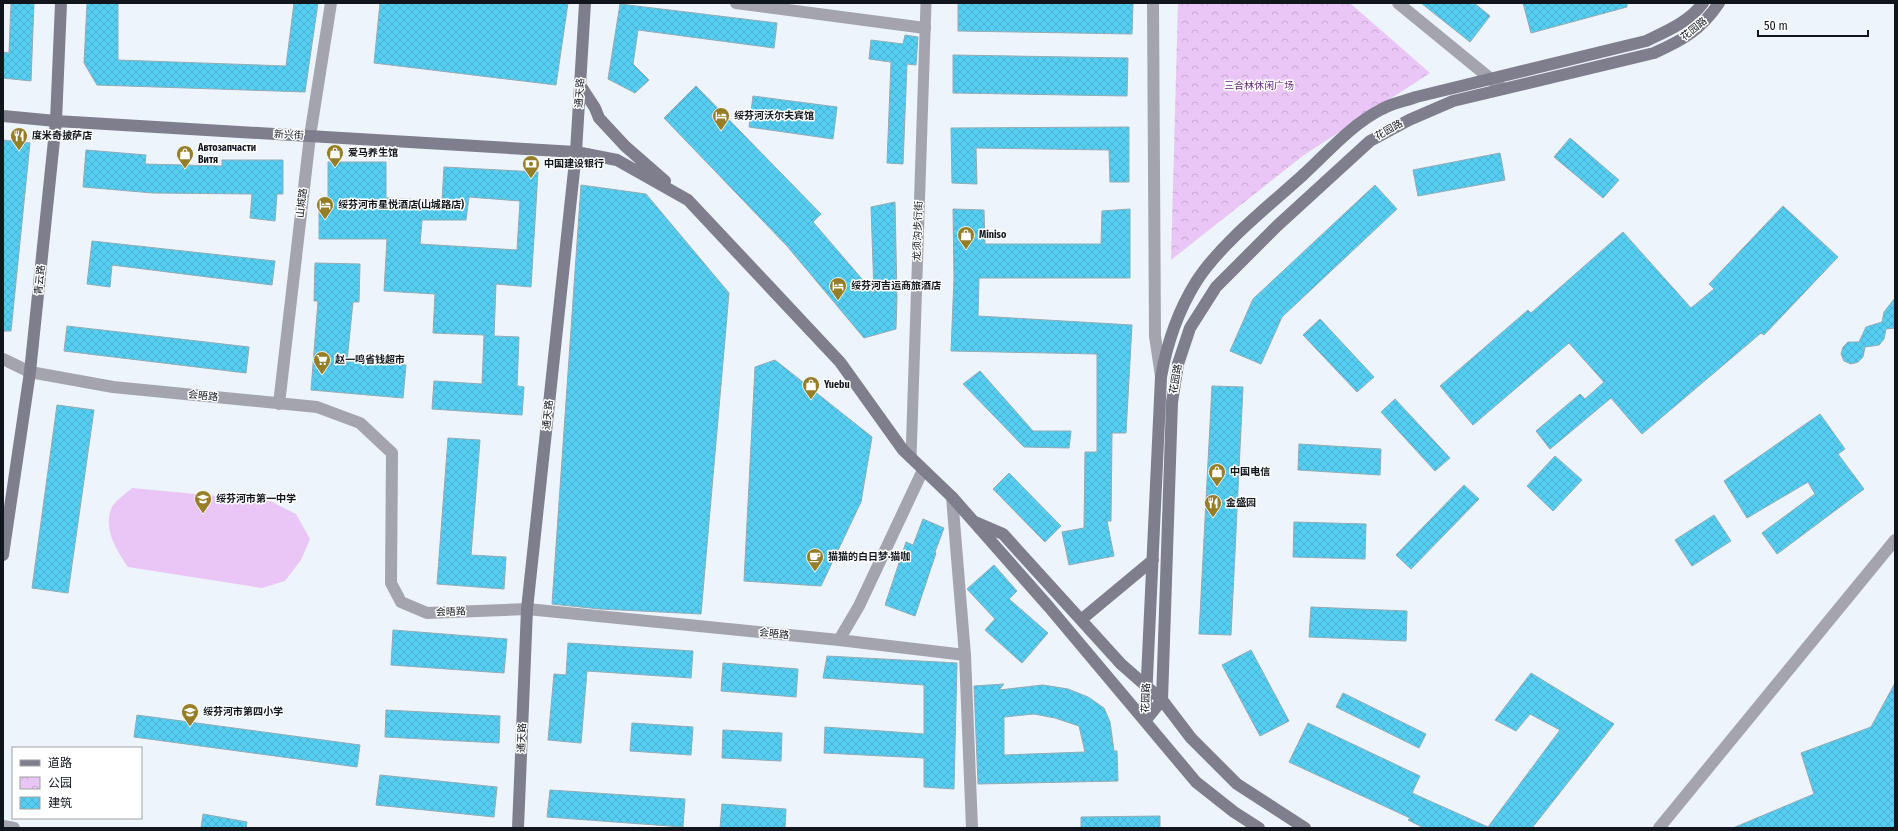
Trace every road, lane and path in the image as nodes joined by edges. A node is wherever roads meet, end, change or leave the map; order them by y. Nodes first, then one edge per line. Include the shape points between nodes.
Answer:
1 (61, 3) edge
2 (331, 3) edge
3 (586, 3) edge
4 (736, 3) edge
5 (926, 3) edge
6 (1153, 3) edge
7 (1398, 3) edge
8 (1702, 3) edge
9 (1719, 3) edge
10 (925, 28) junction
11 (1491, 79) junction
12 (580, 85) junction
13 (1503, 89) junction
14 (3, 116) edge
15 (56, 121) junction
16 (310, 136) junction
17 (576, 152) junction
18 (688, 200) junction
19 (3, 359) edge
20 (30, 372) junction
21 (1161, 377) junction
22 (279, 404) junction
23 (911, 458) junction
24 (923, 470) junction
25 (952, 497) junction
26 (973, 521) junction
27 (4, 539) edge
28 (1895, 540) edge
29 (3, 555) edge
30 (1152, 560) junction
31 (527, 609) junction
32 (1082, 619) junction
33 (839, 640) junction
34 (965, 655) junction
35 (1146, 686) junction
36 (1162, 700) junction
37 (1145, 721) junction
38 (3, 826) edge
39 (14, 828) edge
40 (518, 828) edge
41 (972, 828) edge
42 (1259, 828) edge
43 (1305, 828) edge
44 (1659, 828) edge

1 - 15 main road, 青云路
2 - 16 street, 山城路
3 - 12 main road, 通天路
4 - 10 street
5 - 10 street, 龙须沟步行街
6 - 21 street via 1155,336
7 - 11 street
8 - 11 main road, 花园路 via 1697,11 1669,31 1646,41
9 - 13 main road, 花园路 via 1696,30 1654,53
10 - 23 street, 龙须沟步行街
11 - 13 street
11 - 21 main road, 花园路 via 1416,97 1383,108 1359,123 1242,230 1210,263 1181,309
12 - 17 main road, 通天路
12 - 18 main road via 604,124 625,146
13 - 36 main road, 花园路 via 1453,101 1370,141 1277,226 1216,287 1190,328 1178,364 1172,402
14 - 15 main road, 新兴街
15 - 16 main road, 新兴街
15 - 20 main road, 青云路
16 - 17 main road, 新兴街
16 - 22 street, 山城路
17 - 18 main road, 新兴街 via 617,160
17 - 31 main road, 通天路
18 - 23 main road via 840,362
19 - 20 street, 会晤路
20 - 22 street, 会晤路 via 113,387
20 - 27 main road, 青云路
21 - 30 main road, 花园路
22 - 31 street, 会晤路 via 317,407 360,423 392,453 391,583 400,602 427,613
23 - 24 main road
24 - 25 main road
24 - 33 street via 859,606
25 - 26 main road
25 - 34 street
26 - 32 main road via 1004,534
26 - 37 main road
27 - 29 main road, 青云路
28 - 44 street
30 - 32 main road
30 - 35 main road, 花园路
31 - 33 street, 会晤路
31 - 40 main road, 通天路
32 - 35 main road via 1121,664
33 - 34 street, 会晤路
34 - 41 street
35 - 36 main road
35 - 37 main road, 花园路
36 - 37 main road, 花园路
36 - 43 main road via 1191,738 1237,784
37 - 42 main road via 1196,782
38 - 39 street

